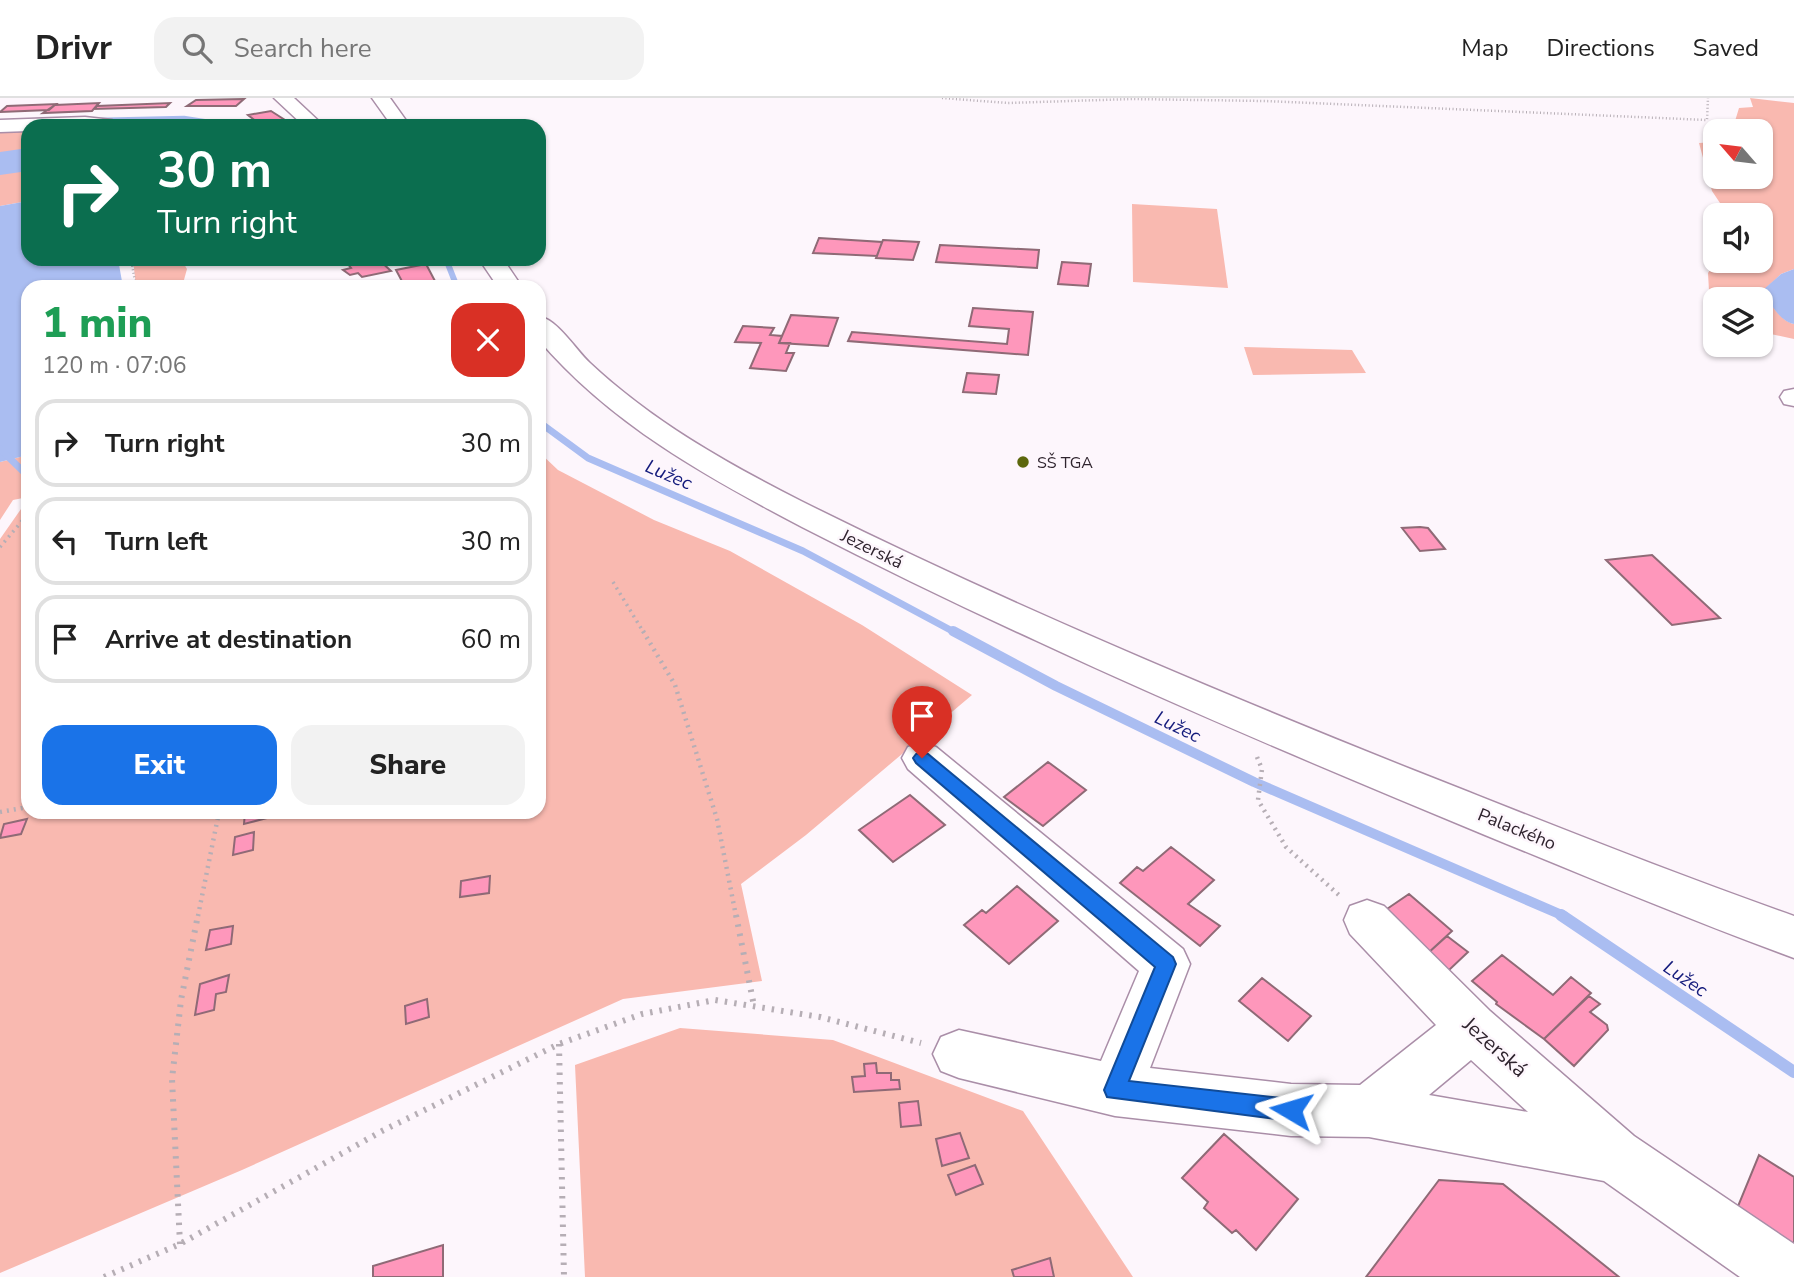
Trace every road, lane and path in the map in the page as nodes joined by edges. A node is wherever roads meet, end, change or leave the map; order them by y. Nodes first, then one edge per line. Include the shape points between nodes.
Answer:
1 (283, 98) edge
2 (381, 98) edge
3 (942, 98) edge
4 (1708, 98) edge
5 (307, 119) edge
6 (396, 119) edge
7 (21, 125) edge
8 (0, 126) edge
9 (546, 333) edge
10 (21, 522) edge
11 (0, 547) edge
12 (613, 582) dead end
13 (1242, 717) joint
14 (922, 758) dead end
15 (1262, 769) dead end
16 (21, 808) edge
17 (0, 812) edge
18 (218, 819) edge
19 (1367, 920) joint
20 (1794, 937) edge
21 (754, 1006) junction
22 (1472, 1028) junction
23 (559, 1044) junction
24 (960, 1054) joint
25 (1115, 1090) junction
26 (1369, 1111) junction
27 (1615, 1155) junction
28 (180, 1244) junction
29 (104, 1277) edge
30 (564, 1277) edge
31 (1791, 1277) edge

1 - 5 street
2 - 6 street
3 - 4 path via 1008,103 1265,101 1707,120
7 - 8 street
9 - 13 street, Jezerská via 589,379 643,422 747,486 940,583
10 - 11 path
12 - 21 path via 675,685 718,819
13 - 20 street, Palackého
14 - 25 street via 1166,964
15 - 19 path via 1258,800 1286,847
16 - 17 path
18 - 28 path via 181,1000 172,1079
19 - 22 street, Jezerská
21 - 23 path via 703,1002 642,1014
21 - 24 path via 820,1017
22 - 26 street
22 - 27 street, Jezerská
23 - 28 path via 382,1131
23 - 30 path
24 - 25 street
25 - 26 street via 1291,1110
26 - 27 street
27 - 31 street, Jezerská
28 - 29 path

